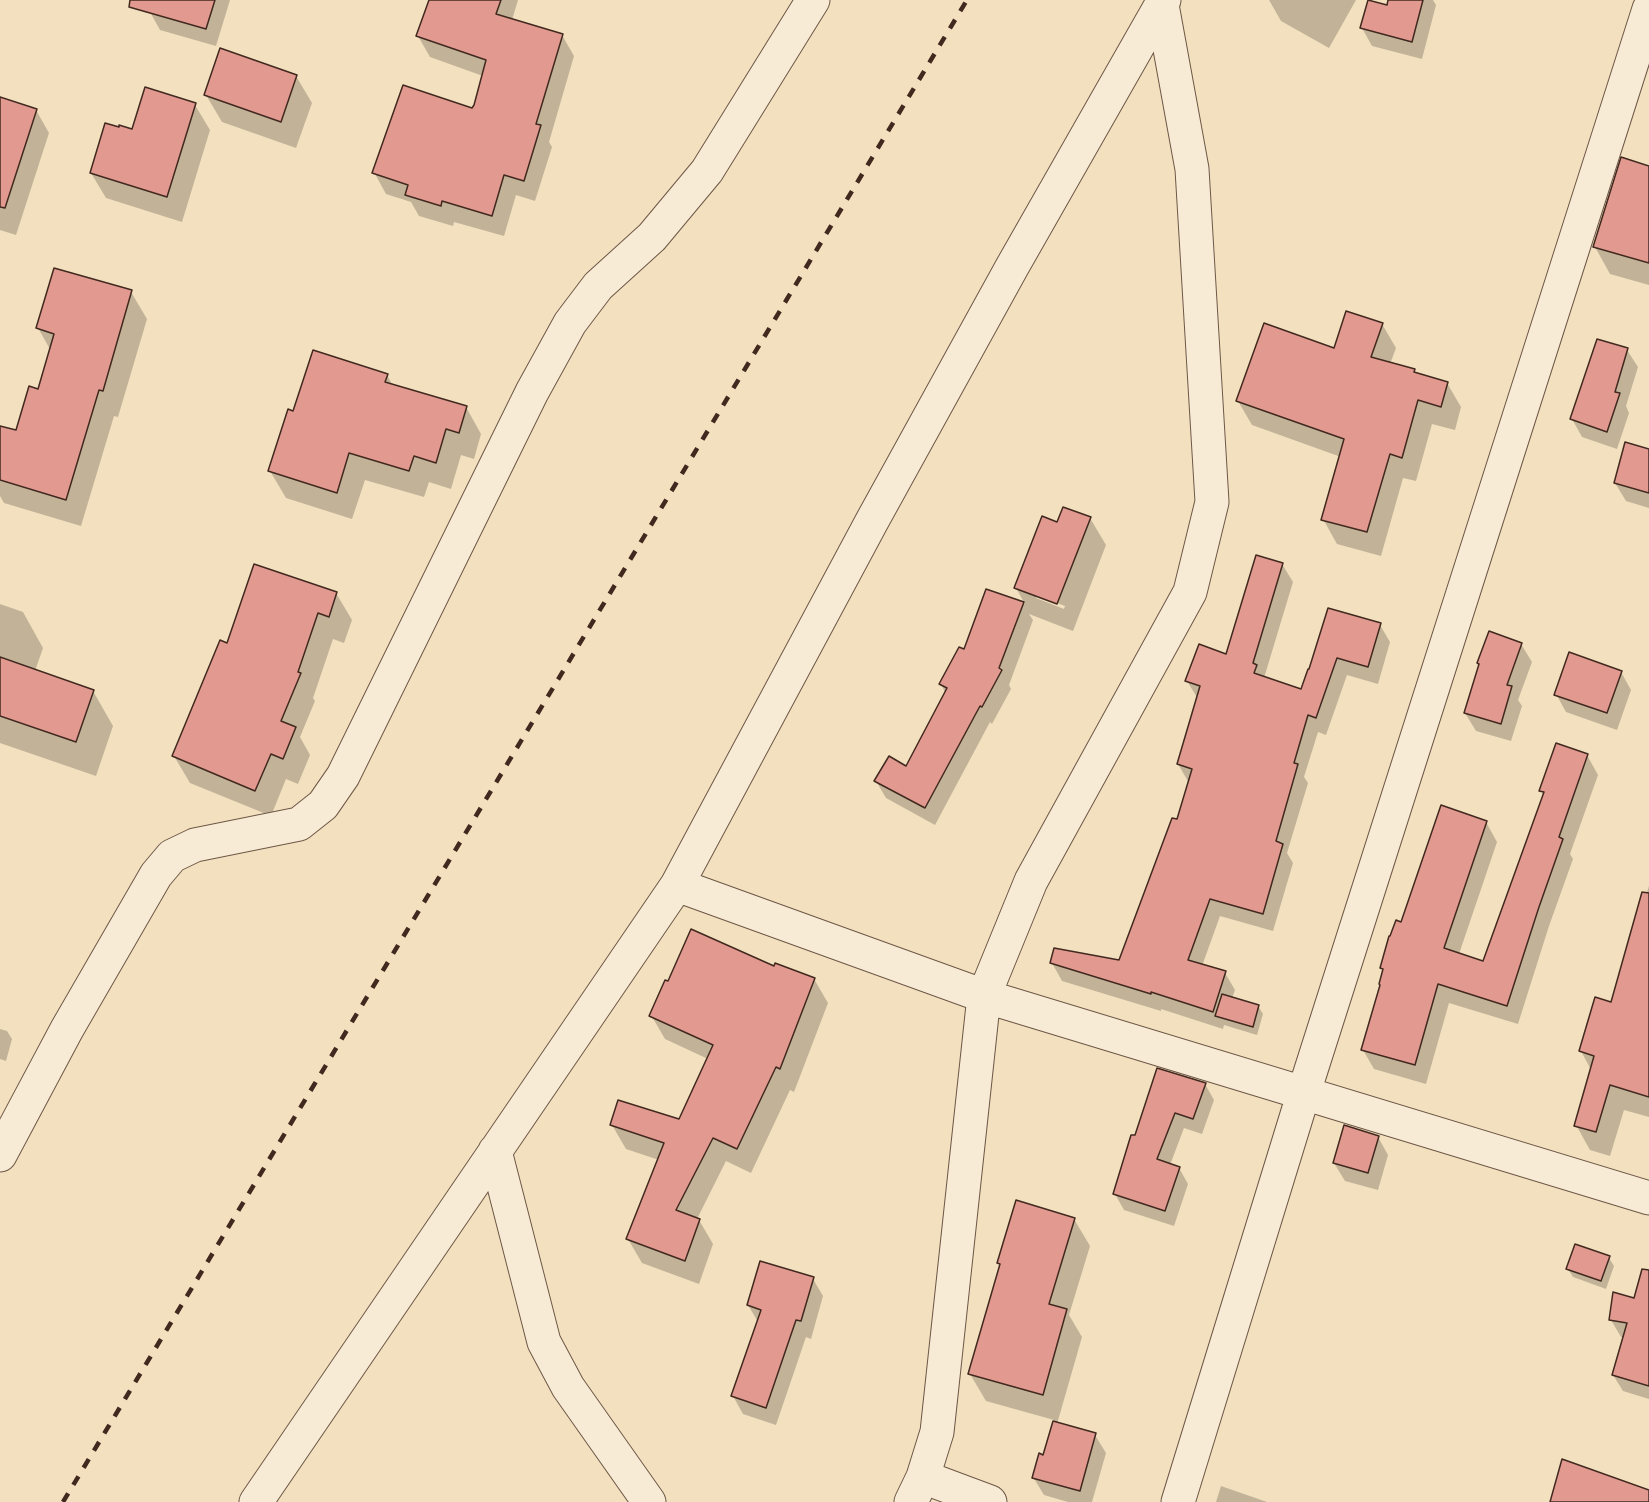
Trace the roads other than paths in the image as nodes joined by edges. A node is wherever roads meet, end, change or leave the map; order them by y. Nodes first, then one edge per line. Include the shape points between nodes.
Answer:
1 (813, 0) edge
2 (1163, 3) edge
3 (1649, 9) edge
4 (677, 885) junction
5 (984, 996) junction
6 (37, 1085) junction
7 (1304, 1092) junction
8 (0, 1108) edge
9 (495, 1150) junction
10 (0, 1155) edge
11 (1649, 1198) edge
12 (917, 1490) edge
13 (256, 1502) edge
14 (649, 1502) edge
15 (990, 1502) edge
16 (1178, 1502) edge

1 - 6 street via 707,171 652,237 598,285 570,322 343,777 323,805 299,824 195,845 172,856 156,875
2 - 4 street via 877,511
2 - 5 street via 1192,169 1212,502 1190,592 1031,881
3 - 7 street
4 - 5 street
4 - 9 street
5 - 7 street
5 - 12 street via 937,1432
6 - 8 street
6 - 10 street
7 - 11 street
7 - 16 street
9 - 13 street
9 - 14 street via 544,1342 568,1387
12 - 15 street

